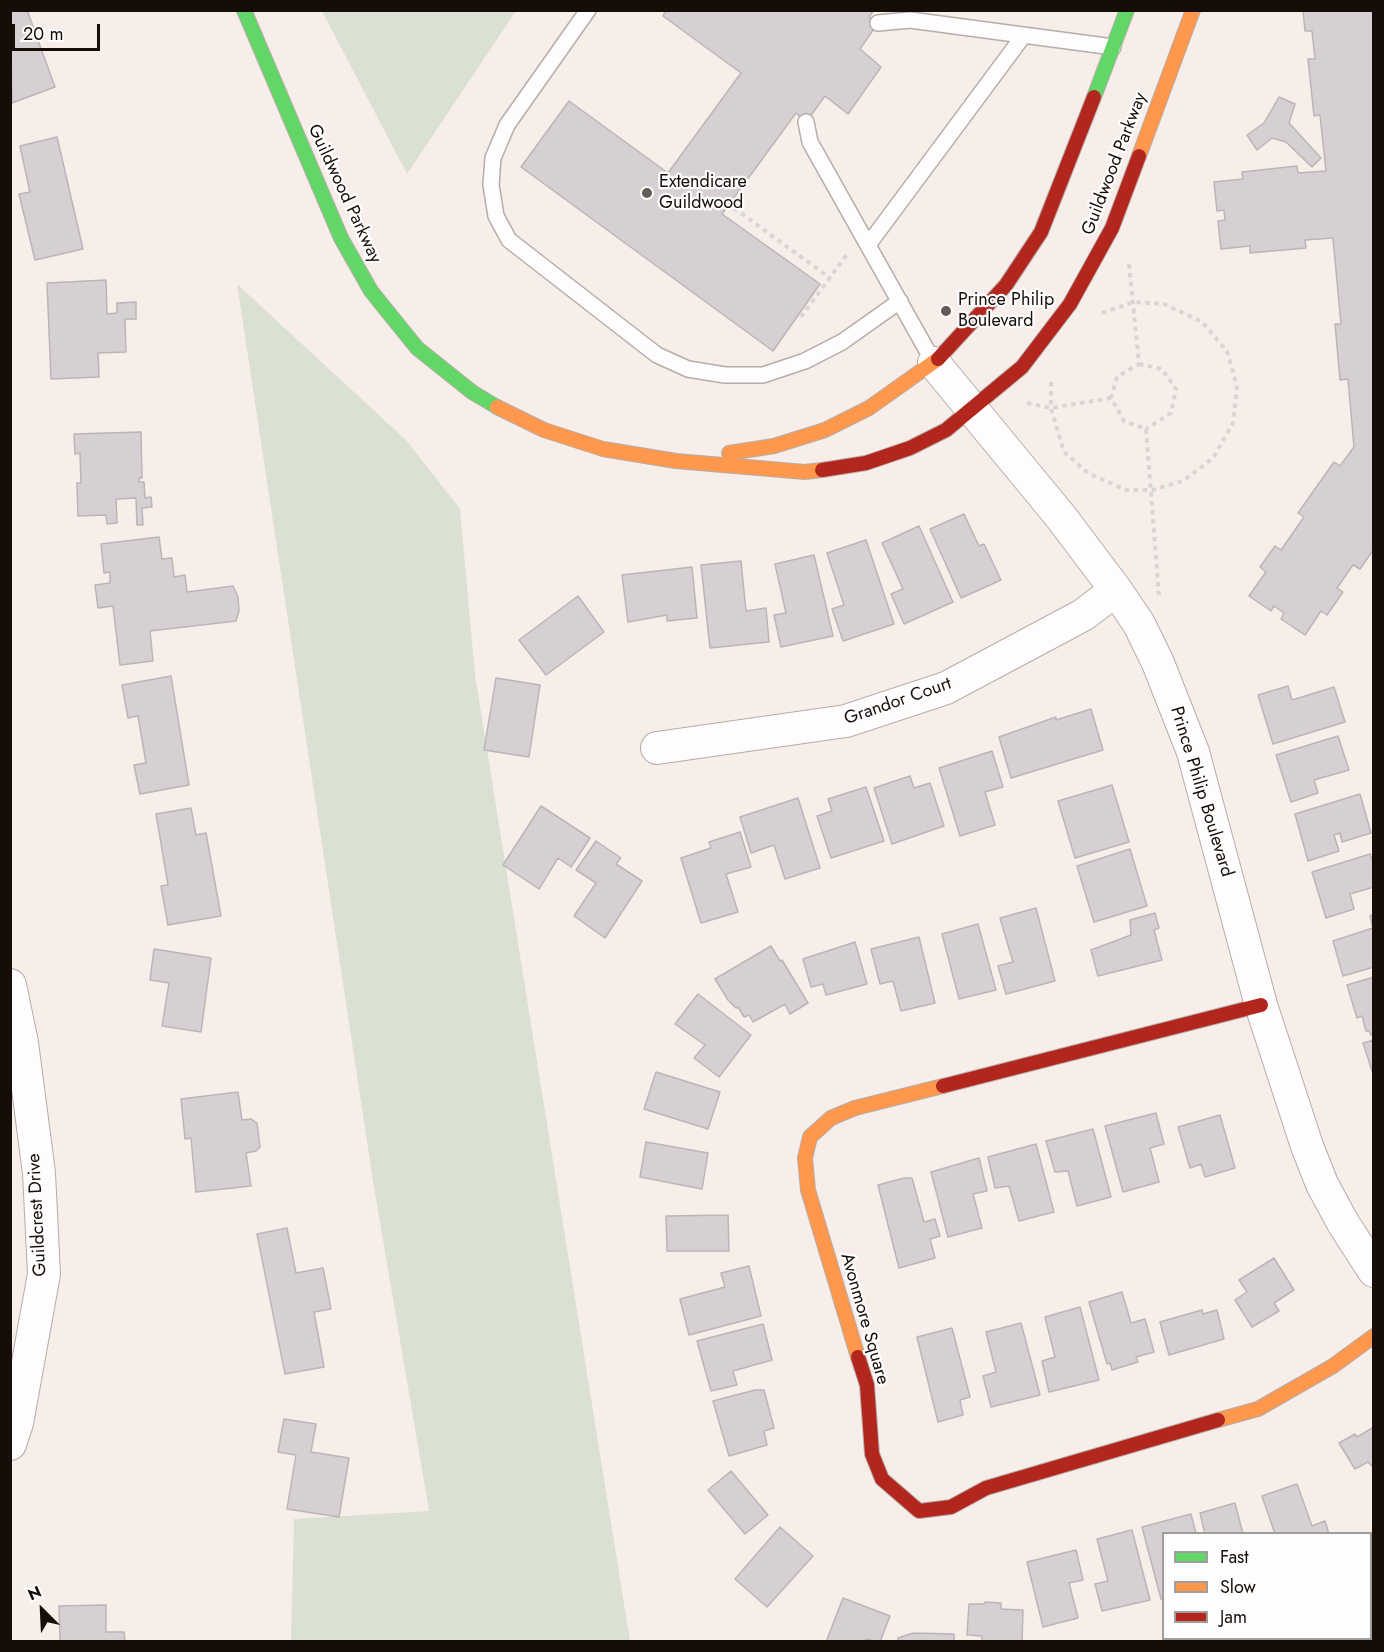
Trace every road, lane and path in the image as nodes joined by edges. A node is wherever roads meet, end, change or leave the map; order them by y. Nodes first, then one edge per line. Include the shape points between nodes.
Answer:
1 (244, 10) edge
2 (588, 10) edge
3 (1127, 10) edge
4 (1193, 10) edge
5 (878, 23) dead end
6 (1024, 35) junction
7 (1113, 47) junction
8 (806, 122) dead end
9 (734, 208) dead end
10 (865, 239) junction
11 (1128, 254) dead end
12 (830, 278) junction
13 (900, 301) junction
14 (1134, 302) junction
15 (1096, 316) dead end
16 (801, 317) dead end
17 (934, 363) junction
18 (1139, 364) junction
19 (1051, 379) dead end
20 (1110, 398) junction
21 (1023, 403) dead end
22 (1051, 408) junction
23 (973, 410) junction
24 (1146, 429) junction
25 (676, 461) junction
26 (1152, 490) junction
27 (1116, 590) junction
28 (1159, 596) dead end
29 (657, 748) dead end
30 (10, 985) edge
31 (1261, 1005) junction
32 (1374, 1271) edge
33 (1374, 1336) edge
34 (10, 1444) edge

1 - 25 street, Guildwood Parkway via 341,238 371,291 417,348 472,392 544,430 603,449
2 - 13 lane via 507,125 493,158 496,216 509,240 657,356 688,369 725,375 763,375 805,361 842,342
3 - 7 street, Guildwood Parkway
4 - 23 street, Guildwood Parkway via 1103,248 1041,344 1022,367
5 - 6 lane via 910,20
6 - 7 lane
6 - 10 lane
7 - 17 street, Guildwood Parkway via 1041,232 1006,285
8 - 10 lane via 810,142
9 - 12 path
10 - 12 path
10 - 13 lane
11 - 14 path
12 - 16 path
13 - 17 lane
14 - 15 path
14 - 18 path
14 - 26 path via 1164,304 1202,322 1227,351 1237,387 1233,423 1213,458 1183,481
17 - 23 street, Prince Philip Boulevard
17 - 25 street, Guildwood Parkway via 869,408 825,430 774,446
18 - 20 path via 1117,377
18 - 24 path via 1162,369 1176,389 1171,413
19 - 22 path
20 - 22 path
20 - 24 path via 1124,421
21 - 22 path
22 - 26 path via 1064,452 1088,473 1126,490
23 - 25 street, Guildwood Parkway via 946,430 910,448 866,463 805,472
23 - 27 street, Prince Philip Boulevard
24 - 26 path
26 - 28 path
27 - 29 street, Grandor Court via 1083,615 946,688 846,721
27 - 31 street, Prince Philip Boulevard via 1158,663 1192,752
30 - 34 street, Guildcrest Drive via 22,1043 39,1173 44,1274
31 - 32 street, Prince Philip Boulevard via 1322,1184
31 - 33 street, Avonmore Square via 855,1108 831,1119 810,1137 805,1158 808,1190 867,1385 872,1454 882,1479 919,1511 951,1507 986,1488 1258,1409 1333,1366

